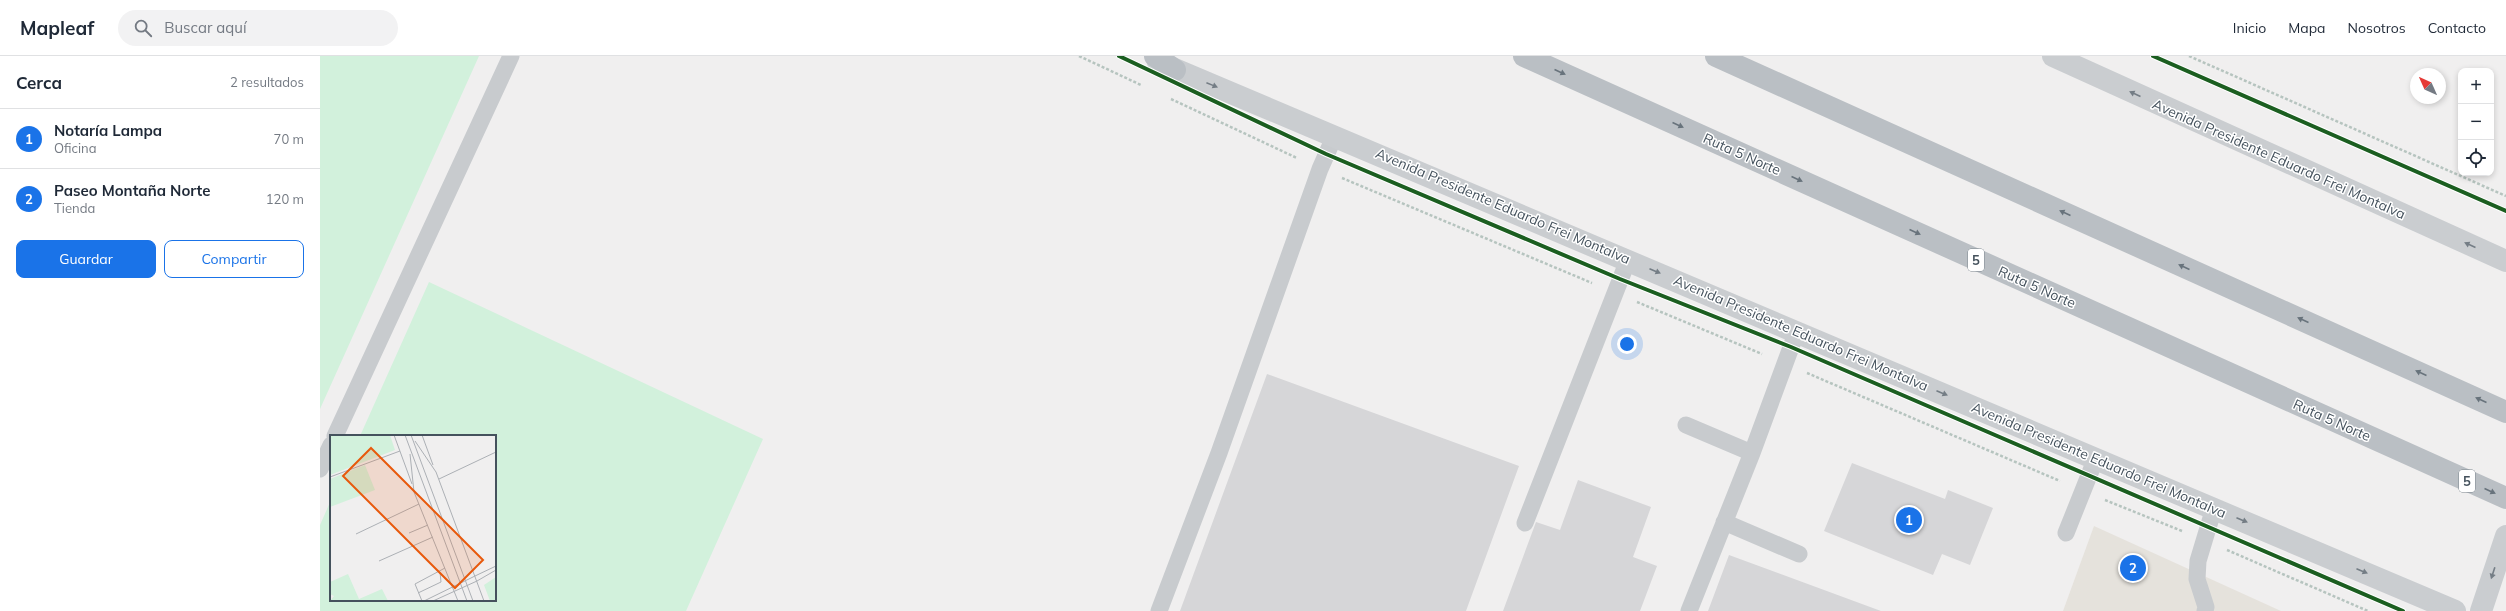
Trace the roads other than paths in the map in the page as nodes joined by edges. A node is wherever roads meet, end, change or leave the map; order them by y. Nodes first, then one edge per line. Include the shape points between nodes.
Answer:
1 (511, 56) edge
2 (1146, 56) edge
3 (1155, 56) edge
4 (1524, 56) edge
5 (1716, 56) edge
6 (2053, 56) edge
7 (1175, 70) junction
8 (1335, 135) junction
9 (1628, 260) junction
10 (2506, 261) edge
11 (1796, 331) junction
12 (2506, 412) edge
13 (1686, 425) dead end
14 (335, 435) edge
15 (330, 447) edge
16 (1752, 453) junction
17 (2096, 458) junction
18 (320, 469) edge
19 (2506, 498) edge
20 (2214, 508) junction
21 (1724, 522) junction
22 (1525, 523) dead end
23 (2066, 533) dead end
24 (2506, 536) edge
25 (1798, 554) dead end
26 (2210, 610) edge
27 (1159, 611) edge
28 (1689, 611) edge
29 (2455, 611) edge
30 (2481, 611) edge

1 - 14 lane
2 - 7 main road, Avenida Presidente Eduardo Frei Montalva
3 - 7 highway
4 -> 19 highway, Ruta 5 Norte / 5
12 -> 5 highway
10 -> 6 main road, Avenida Presidente Eduardo Frei Montalva
7 -> 8 main road, Avenida Presidente Eduardo Frei Montalva
8 - 9 main road, Avenida Presidente Eduardo Frei Montalva
8 - 27 lane via 1320,169 1219,453
9 -> 11 main road, Avenida Presidente Eduardo Frei Montalva
9 - 22 lane
11 - 16 lane
11 -> 17 main road, Avenida Presidente Eduardo Frei Montalva
13 - 16 lane
15 - 18 lane
16 - 21 lane
17 - 20 main road, Avenida Presidente Eduardo Frei Montalva
17 - 23 lane
20 - 26 lane via 2198,561 2197,579
20 -> 29 main road, Avenida Presidente Eduardo Frei Montalva
21 - 25 lane
21 - 28 lane
24 -> 30 main road

